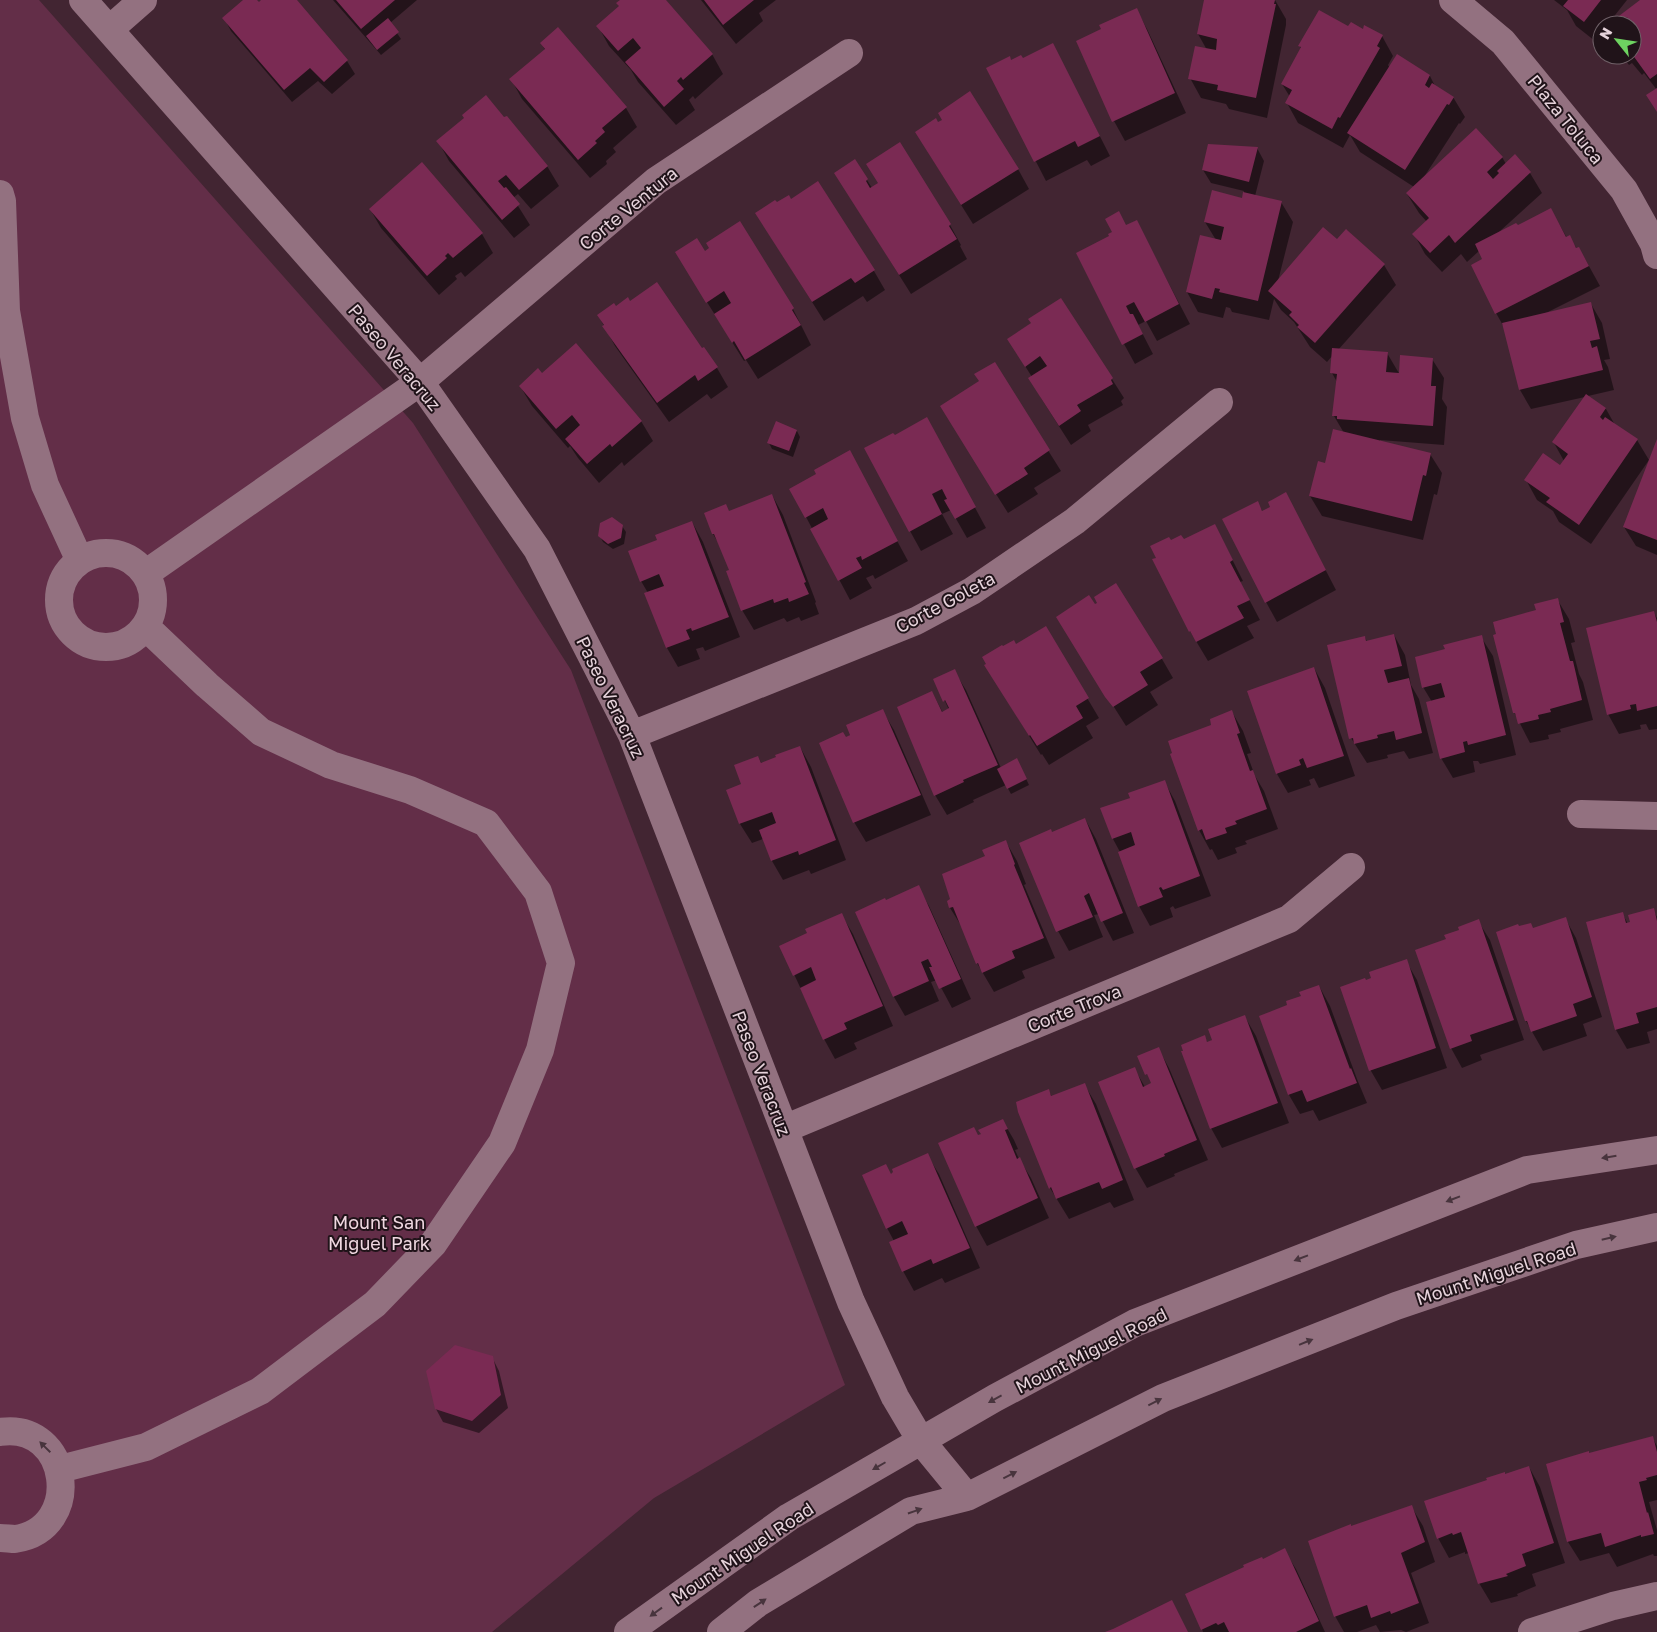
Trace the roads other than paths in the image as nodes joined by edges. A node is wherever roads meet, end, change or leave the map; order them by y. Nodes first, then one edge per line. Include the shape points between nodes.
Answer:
1 (83, 0) edge
2 (143, 0) edge
3 (1453, 0) edge
4 (110, 29) junction
5 (849, 53) dead end
6 (0, 194) edge
7 (1657, 255) edge
8 (420, 382) junction
9 (1219, 402) dead end
10 (80, 561) junction
11 (145, 574) junction
12 (146, 627) junction
13 (632, 735) junction
14 (1581, 814) dead end
15 (1657, 816) edge
16 (1352, 867) dead end
17 (784, 1129) junction
18 (1657, 1150) edge
19 (1657, 1227) edge
20 (0, 1432) edge
21 (921, 1441) junction
22 (60, 1469) junction
23 (967, 1497) junction
24 (0, 1538) edge
25 (1657, 1596) edge
26 (628, 1632) edge
27 (721, 1632) edge
28 (1532, 1632) edge

1 - 4 street, Paseo Veracruz
2 - 4 street
3 - 7 street, Plaza Toluca via 1503,42 1624,190
4 - 8 street, Paseo Veracruz
5 - 8 street, Corte Ventura via 656,181
6 - 10 street via 6,311 25,418 45,485
8 - 11 street, Corte Ventura
8 - 13 street, Paseo Veracruz via 537,549
9 - 13 street, Corte Goleta via 1075,521 972,592 916,621
10 - 11 street via 97,554 116,554 132,561
10 - 12 street via 67,574 60,591 60,610 67,627 80,640 97,647 115,647 132,640
11 - 12 street via 153,591 153,610
12 - 22 street via 261,732 331,765 410,790 486,823 538,892 561,962 540,1050 502,1143 433,1244 375,1304 260,1392 146,1447
13 - 17 street, Paseo Veracruz
14 - 15 street
16 - 17 street, Corte Trova via 1289,919
17 - 21 street, Paseo Veracruz via 851,1302 895,1397
18 -> 21 street, Mount Miguel Road via 1527,1170 1135,1323
23 -> 19 street, Mount Miguel Road via 1163,1398 1396,1306 1576,1245
22 -> 20 street via 53,1454 41,1442 26,1433
21 - 23 street, Paseo Veracruz
21 -> 26 street, Mount Miguel Road via 789,1517
22 - 24 street via 62,1488 58,1506 48,1522 33,1533 15,1539
27 -> 23 street, Mount Miguel Road via 758,1604 911,1511
25 - 28 street via 1613,1606

